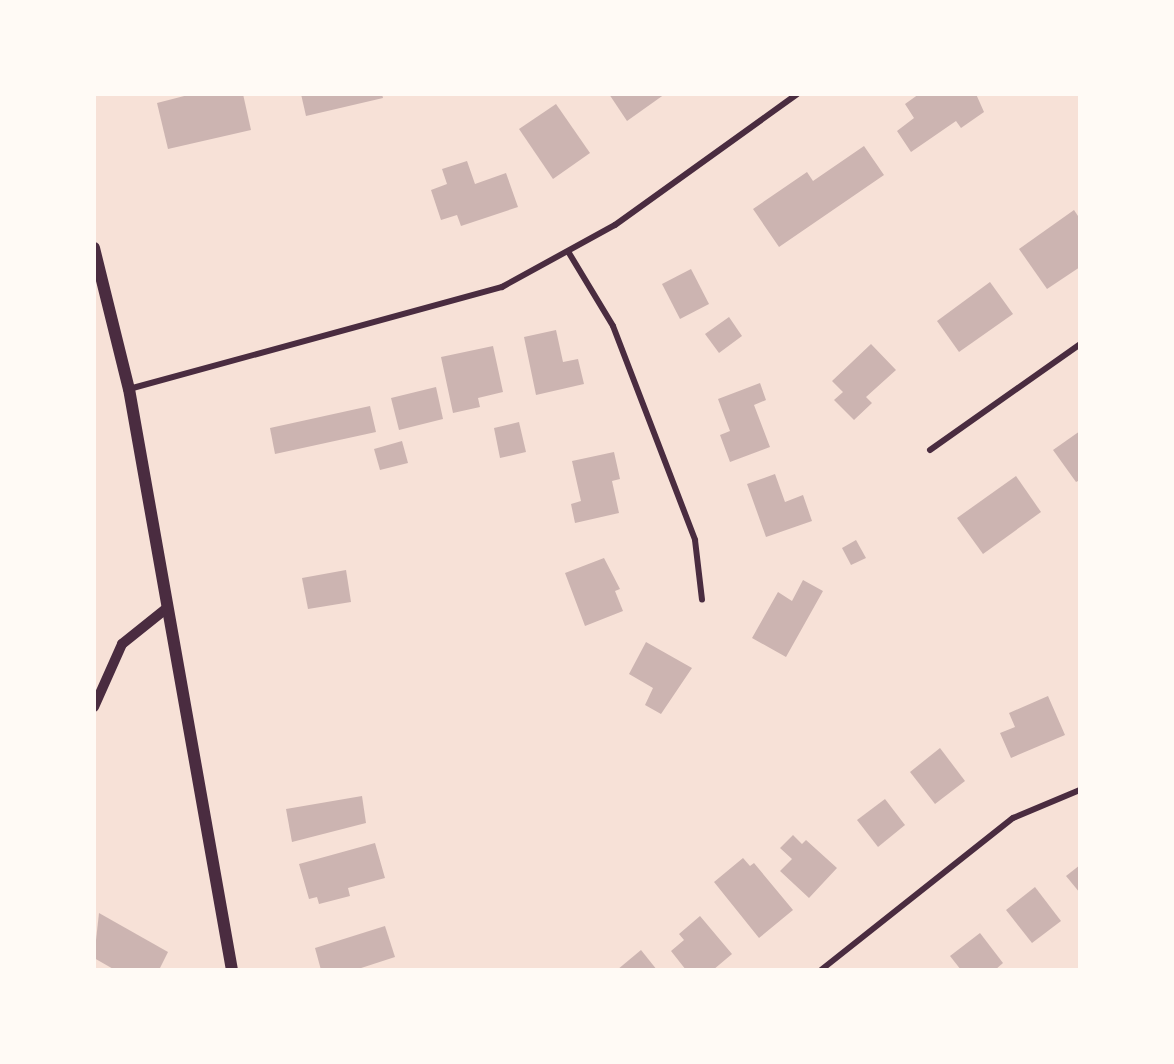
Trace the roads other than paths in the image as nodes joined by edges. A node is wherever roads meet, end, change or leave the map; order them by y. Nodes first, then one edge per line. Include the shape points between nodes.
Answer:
1 (797, 94) edge
2 (94, 248) edge
3 (569, 253) junction
4 (1080, 344) edge
5 (129, 389) junction
6 (930, 450) dead end
7 (702, 600) dead end
8 (167, 608) junction
9 (94, 707) edge
10 (1080, 790) edge
11 (232, 969) edge
12 (821, 969) edge

1 - 3 street
2 - 5 main road
3 - 5 street via 502,287
3 - 7 street via 614,326 687,518
4 - 6 street
5 - 8 main road
8 - 9 street via 122,644
8 - 11 main road
10 - 12 street via 1013,818

